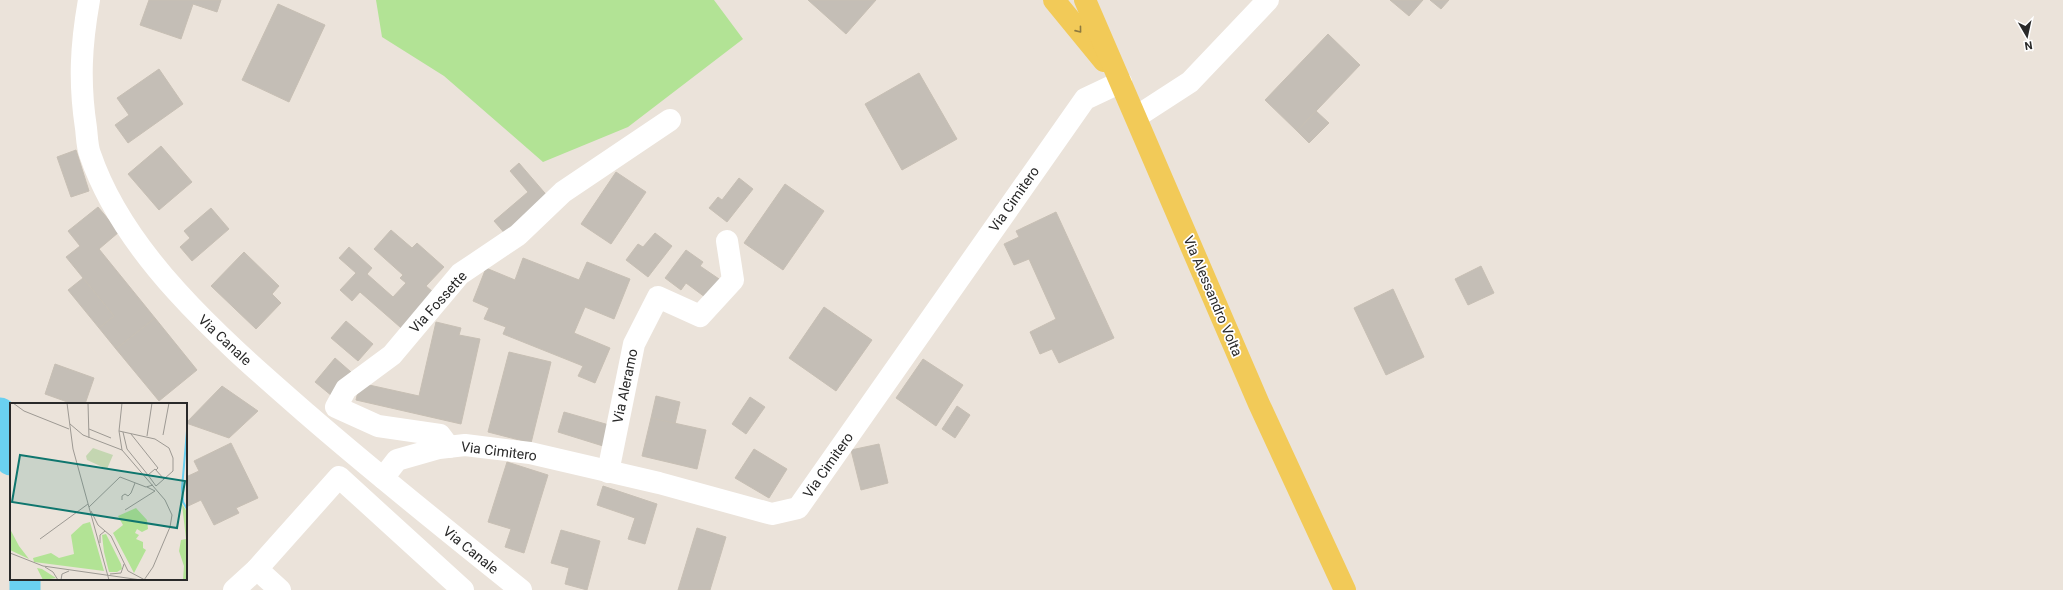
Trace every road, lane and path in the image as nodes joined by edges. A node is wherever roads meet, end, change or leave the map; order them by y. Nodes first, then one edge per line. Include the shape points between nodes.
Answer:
1 (89, 0) edge
2 (1054, 0) edge
3 (1085, 0) edge
4 (1268, 0) edge
5 (1122, 82) junction
6 (1136, 117) junction
7 (670, 120) dead end
8 (727, 241) dead end
9 (449, 447) junction
10 (359, 459) junction
11 (608, 472) junction
12 (339, 477) junction
13 (383, 478) junction
14 (465, 545) junction
15 (257, 569) junction
16 (442, 571) junction
17 (234, 590) edge
18 (280, 590) edge
19 (463, 590) edge
20 (521, 590) edge
21 (1345, 590) edge

1 - 10 street, Via Canale via 81,51 82,99 90,153 111,201 140,247 200,317
2 -> 5 main road
3 - 5 main road, Via Alessandro Volta
4 - 6 street via 1190,82
5 - 6 main road, Via Alessandro Volta
5 - 11 street, Via Cimitero via 1085,99 798,508 772,514
6 - 21 main road, Via Alessandro Volta via 1259,404
7 - 9 street, Via Fossette via 563,192 518,235 460,274 392,355 346,390 336,407 378,426 440,435
8 - 11 street, Via Aleramo via 733,280 700,316 658,297 634,344
9 - 11 street, Via Cimitero via 464,445 530,453
9 - 13 street, Via Cimitero via 397,460
10 - 12 street
10 - 13 street, Via Canale
12 - 15 street
12 - 16 street
13 - 14 street, Via Canale
14 - 16 street
14 - 20 street, Via Canale
15 - 17 street
15 - 18 street
16 - 19 street

